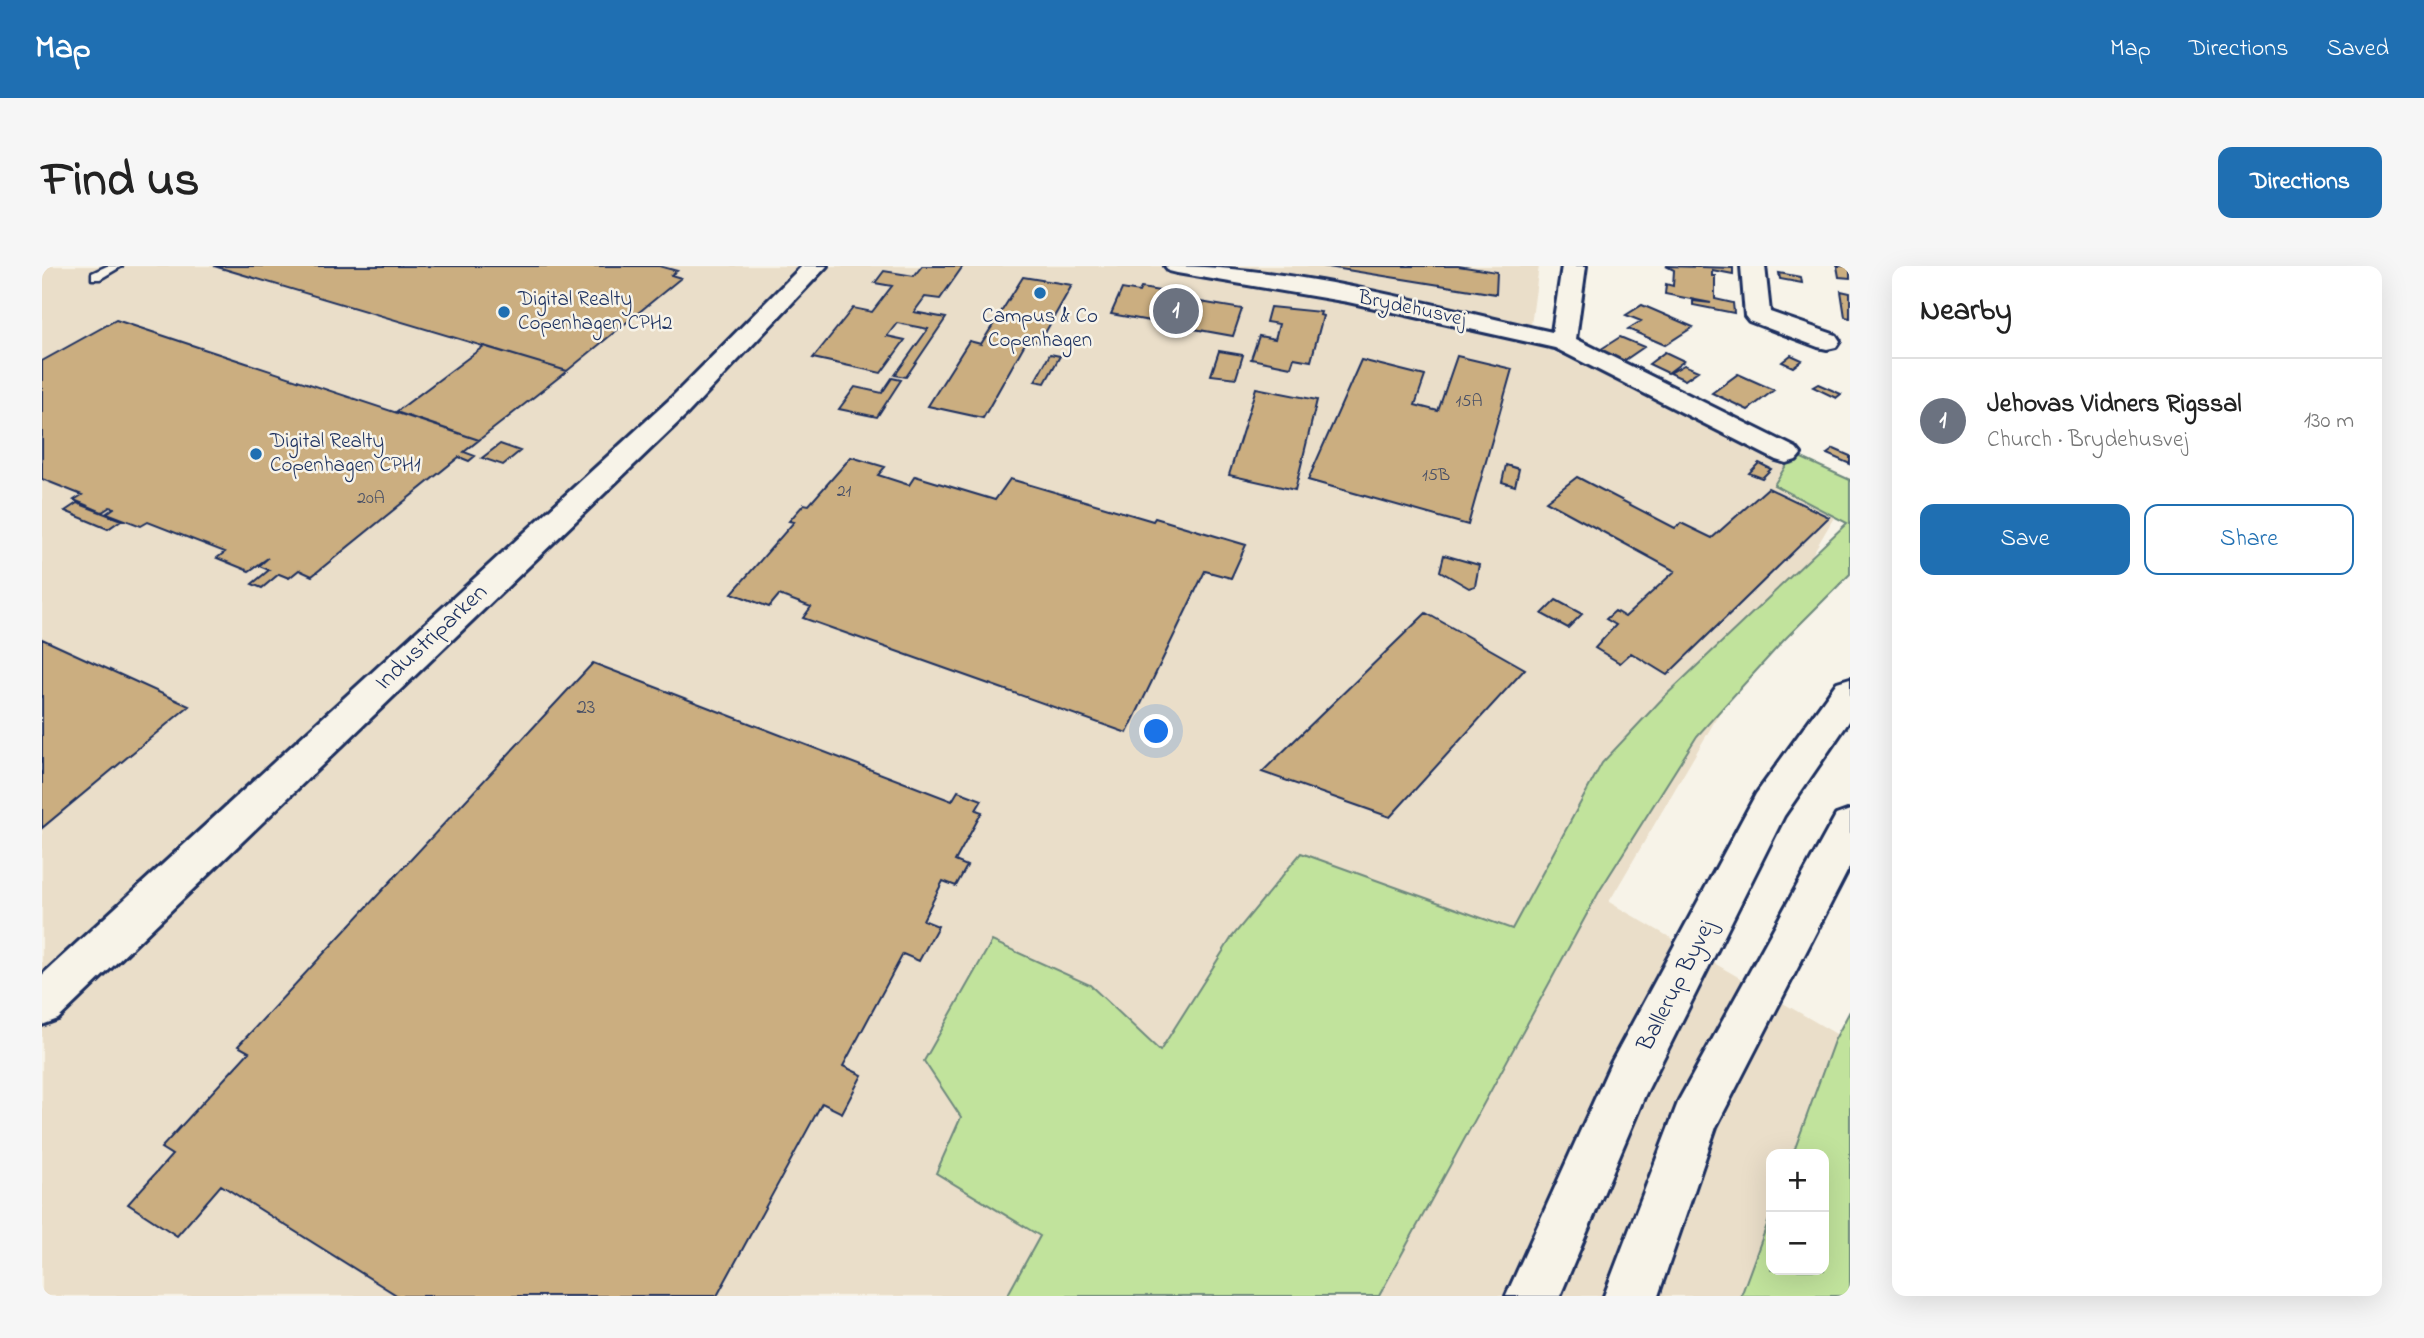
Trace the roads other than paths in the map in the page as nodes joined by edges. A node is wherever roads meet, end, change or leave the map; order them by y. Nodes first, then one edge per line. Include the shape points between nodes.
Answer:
1 (116, 266) edge
2 (815, 266) edge
3 (1177, 266) edge
4 (1574, 266) edge
5 (1753, 266) edge
6 (96, 276) dead end
7 (1828, 341) dead end
8 (1563, 342) junction
9 (1786, 454) dead end
10 (1850, 692) edge
11 (1850, 827) edge
12 (42, 1004) edge
13 (1533, 1296) edge
14 (1631, 1296) edge

1 - 6 lane
2 - 12 street, Industriparken via 678,407
3 - 8 street, Brydehusvej via 1348,295
4 - 8 street
5 - 7 street via 1758,316
8 - 9 street, Brydehusvej
10 - 13 street, Ballerup Byvej via 1770,805 1628,1080
11 - 14 street via 1696,1117

